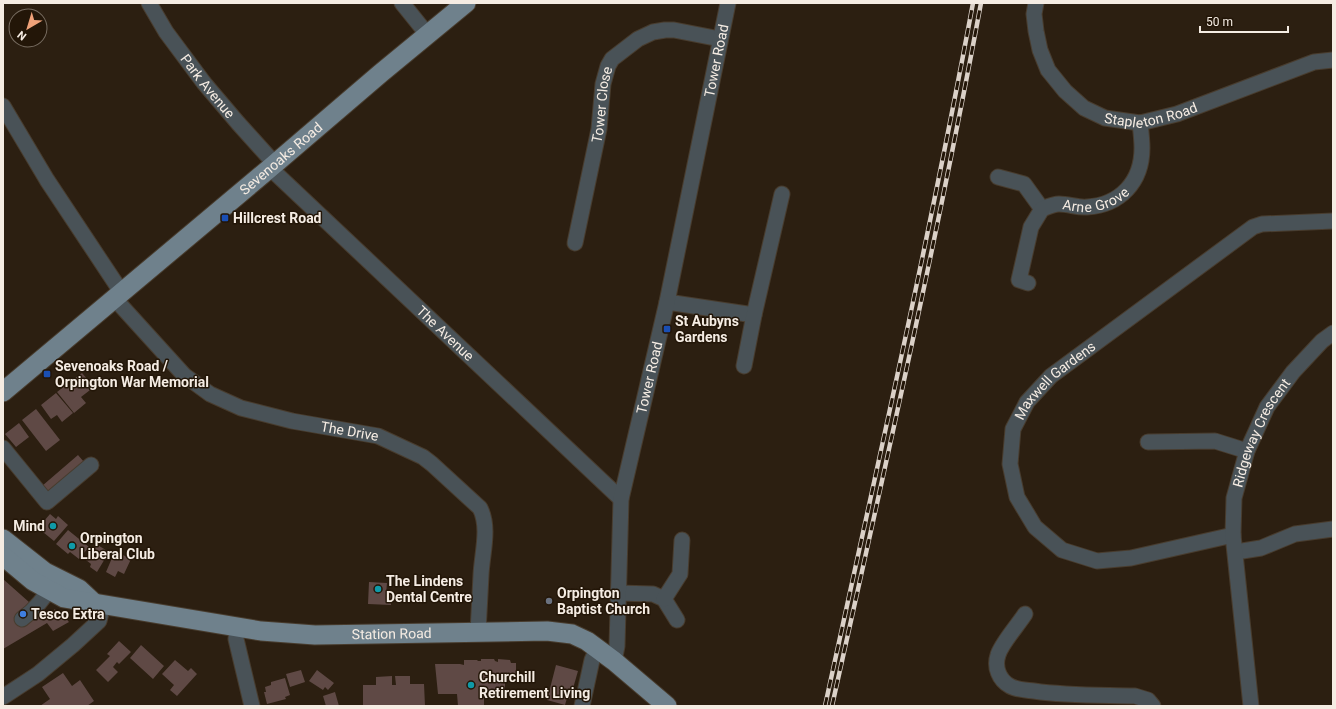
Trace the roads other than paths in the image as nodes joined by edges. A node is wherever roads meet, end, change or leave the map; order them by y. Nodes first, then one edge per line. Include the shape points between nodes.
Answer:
1 (149, 3) edge
2 (402, 3) edge
3 (466, 3) edge
4 (728, 3) edge
5 (1036, 3) edge
6 (427, 34) junction
7 (720, 39) junction
8 (1333, 60) edge
9 (3, 106) edge
10 (1140, 123) junction
11 (272, 166) junction
12 (998, 177) dead end
13 (782, 194) dead end
14 (1042, 209) junction
15 (1333, 221) edge
16 (575, 243) dead end
17 (1028, 283) dead end
18 (118, 296) junction
19 (667, 302) junction
20 (754, 315) junction
21 (1333, 333) edge
22 (744, 366) dead end
23 (3, 392) edge
24 (1148, 442) dead end
25 (3, 448) edge
26 (1247, 451) junction
27 (91, 465) dead end
28 (622, 499) junction
29 (1333, 529) edge
30 (1233, 535) junction
31 (3, 539) edge
32 (682, 540) dead end
33 (1236, 552) junction
34 (3, 556) edge
35 (53, 585) junction
36 (618, 593) junction
37 (664, 599) junction
38 (99, 604) junction
39 (1025, 614) dead end
40 (22, 619) dead end
41 (677, 620) dead end
42 (237, 628) junction
43 (478, 632) junction
44 (597, 649) junction
45 (614, 661) junction
46 (3, 697) edge
47 (252, 706) edge
48 (582, 706) edge
49 (667, 706) edge
50 (1154, 706) edge
51 (1251, 706) edge

1 - 11 street, Park Avenue via 166,32 204,83
2 - 6 street
3 - 6 main road, Sevenoaks Road
4 - 7 street, Tower Road
5 - 10 street, Stapleton Road via 1034,14 1040,50 1048,70 1065,91 1084,108 1105,118
6 - 11 main road, Sevenoaks Road
7 - 16 street, Tower Close via 674,30 653,32 638,39 612,58 603,84 599,129
7 - 19 street, Tower Road
8 - 10 street, Stapleton Road via 1314,62 1177,114
9 - 18 street
10 - 14 street, Arne Grove via 1142,149 1138,172 1120,197 1105,205 1086,208 1058,204
11 - 18 main road, Sevenoaks Road
11 - 28 street, The Avenue
12 - 14 street, Arne Grove via 1024,184
13 - 20 street
14 - 17 street, Arne Grove via 1031,227 1019,280
15 - 30 street, Maxwell Gardens via 1262,224 1253,227 1051,376 1027,402 1013,429 1010,464 1017,497 1035,527 1062,550 1097,560 1131,558
18 - 23 main road, Sevenoaks Road
18 - 43 street, The Drive via 184,375 210,394 240,408 292,421 378,436 423,457 480,508 485,528
19 - 20 street
19 - 28 street, Tower Road
20 - 22 street
21 - 26 street, Ridgeway Crescent via 1293,372 1267,407
24 - 26 street via 1215,441
25 - 27 street via 48,502
26 - 30 street, Ridgeway Crescent via 1234,498
28 - 36 street, Tower Road
29 - 33 street via 1295,534 1261,548
30 - 33 street, Ridgeway Crescent
31 - 35 main road via 35,565
32 - 37 street via 680,574
33 - 51 street, Ridgeway Crescent
34 - 35 main road via 33,581
35 - 38 main road via 79,589
35 - 40 street via 34,610
36 - 37 street via 653,594
36 - 45 street, Tower Road via 617,646
37 - 41 street
38 - 42 main road, Station Road
38 - 46 street via 98,621 73,646 38,674
39 - 50 street via 1001,649 997,660 998,672 1010,686 1043,693 1136,696 1148,700
42 - 43 main road, Station Road via 301,635
42 - 47 street via 236,639
43 - 44 main road, Station Road via 556,631 572,634
44 - 45 main road, Station Road
44 - 48 street via 592,660
45 - 49 main road, Station Road

